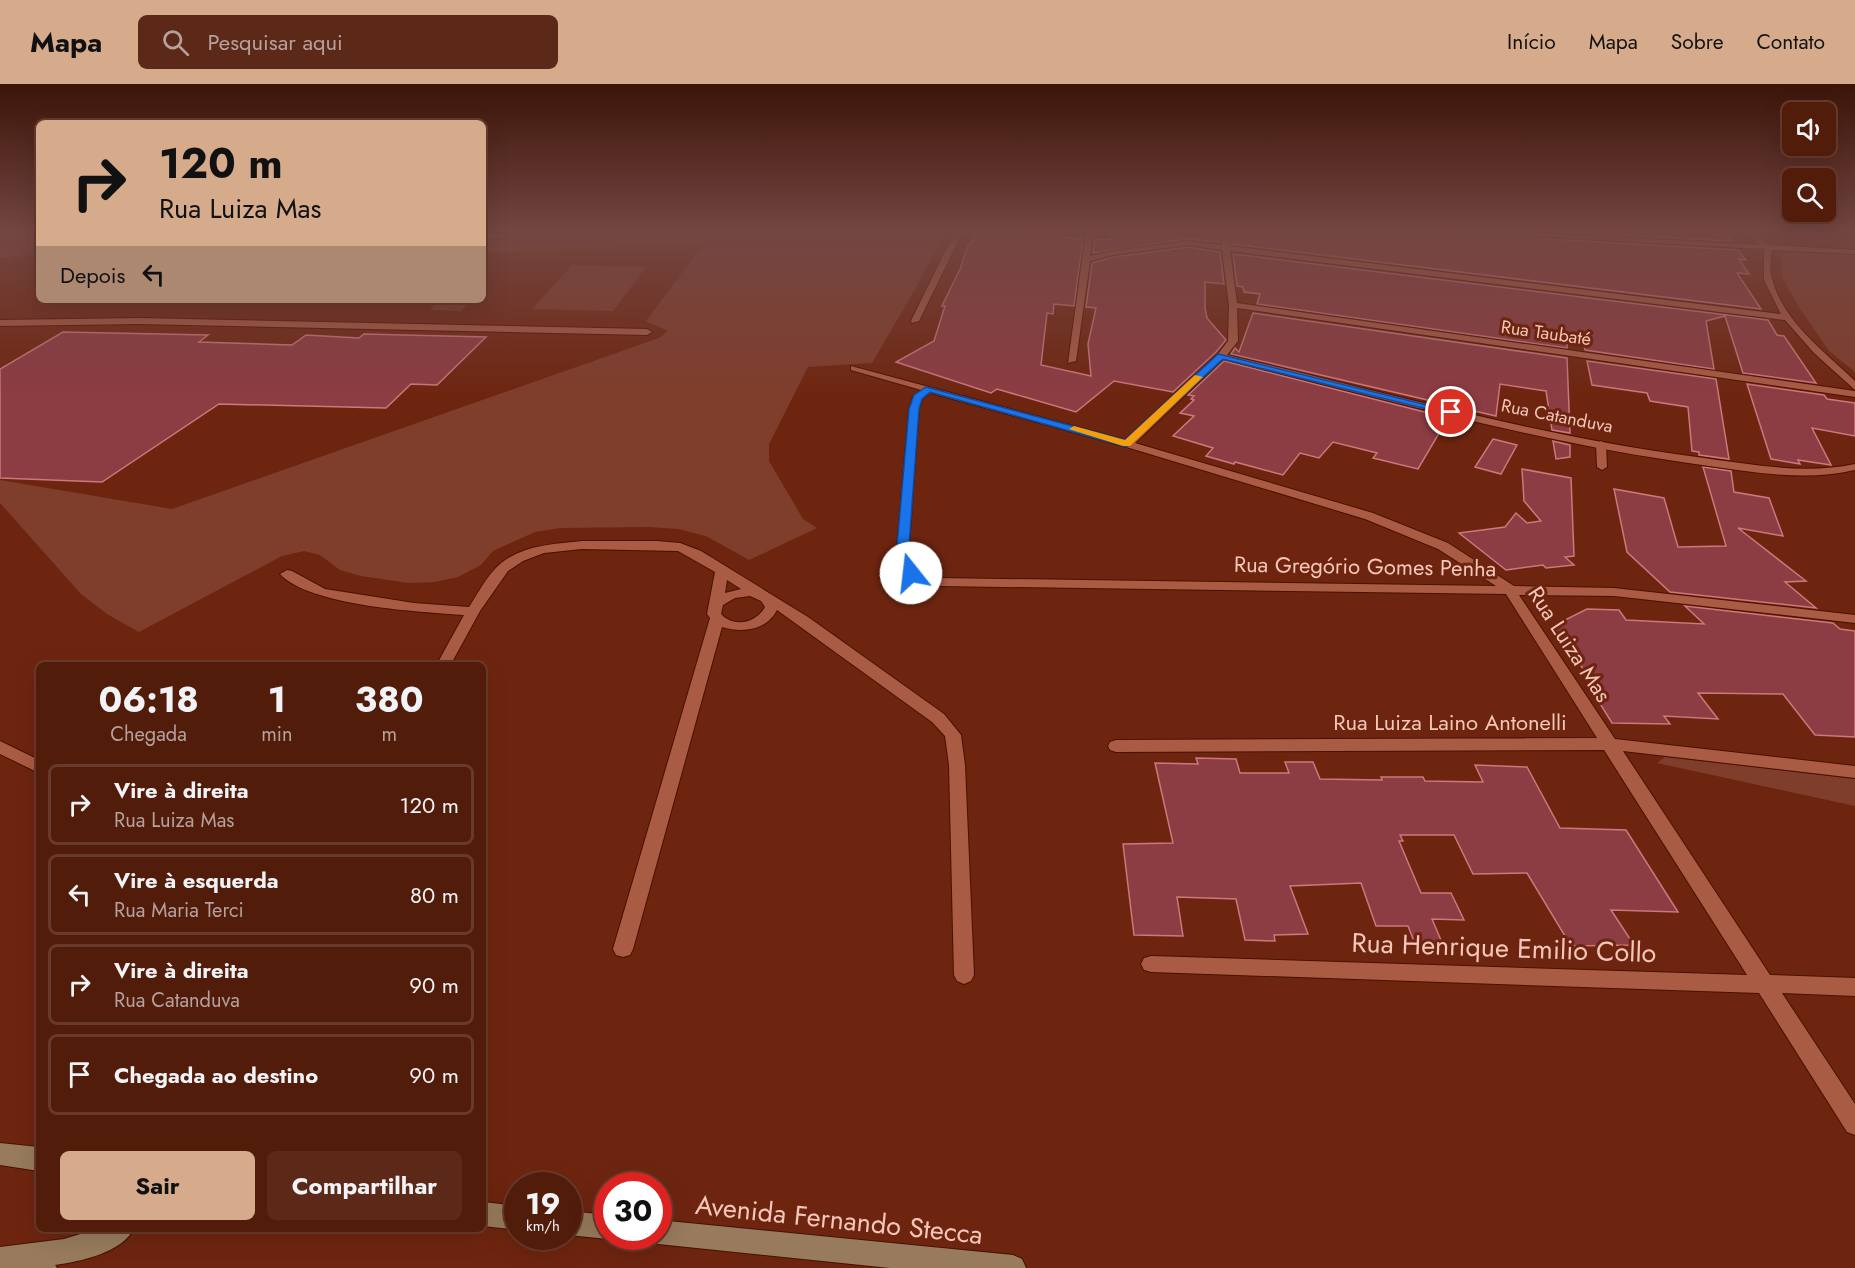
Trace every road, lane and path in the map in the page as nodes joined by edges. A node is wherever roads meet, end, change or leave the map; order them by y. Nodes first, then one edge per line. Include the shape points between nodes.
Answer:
1 (932, 286) edge
2 (1081, 286) edge
3 (1231, 286) edge
4 (1533, 286) edge
5 (1771, 286) edge
6 (1233, 305) junction
7 (1788, 318) junction
8 (915, 321) dead end
9 (0, 323) edge
10 (647, 332) dead end
11 (1221, 356) junction
12 (1071, 361) dead end
13 (854, 368) dead end
14 (1855, 387) edge
15 (929, 389) junction
16 (1855, 394) edge
17 (1127, 444) junction
18 (1601, 444) junction
19 (1602, 467) dead end
20 (1855, 467) edge
21 (723, 569) junction
22 (287, 574) dead end
23 (1509, 589) junction
24 (762, 596) junction
25 (717, 603) junction
26 (473, 611) junction
27 (717, 619) junction
28 (1855, 619) edge
29 (803, 620) junction
30 (746, 625) junction
31 (705, 653) junction
32 (445, 662) edge
33 (1608, 744) junction
34 (1116, 746) dead end
35 (0, 747) edge
36 (36, 765) edge
37 (1855, 772) edge
38 (623, 949) dead end
39 (1150, 964) dead end
40 (963, 975) dead end
41 (1763, 984) junction
42 (1855, 987) edge
43 (1855, 1124) edge
44 (0, 1154) edge
45 (36, 1159) edge
46 (486, 1214) edge
47 (504, 1216) edge
48 (118, 1232) edge
49 (672, 1233) edge
50 (0, 1260) edge
51 (44, 1268) edge
52 (1013, 1268) edge

1 - 8 street
2 - 12 street
3 - 6 street
4 - 7 street
5 - 7 street
6 - 11 street via 1233,340
6 - 16 street, Rua Taubaté
7 - 14 street
9 - 10 street via 151,321
11 - 17 street
11 - 18 street, Rua Catanduva via 1529,431
13 - 15 street, Rua Luiza Mas
15 - 17 street, Rua Luiza Mas
15 - 23 street, Rua Gregório Gomes Penha via 918,397 914,409 903,546 911,573 938,582
17 - 23 street, Rua Luiza Mas via 1369,516 1443,546
18 - 19 lane
18 - 20 street, Rua Catanduva via 1765,470 1828,471
21 - 24 street
21 - 25 street
21 - 26 street via 680,547 582,545 542,549 503,568
22 - 26 street via 321,592 414,608
23 - 28 street, Rua Gregório Gomes Penha via 1614,592
23 - 33 street, Rua Luiza Mas
24 - 25 street via 731,595
24 - 29 street
24 - 30 street via 772,607 770,612
25 - 27 street
26 - 32 street
27 - 30 street via 730,625
27 - 31 street
29 - 30 street
29 - 40 street via 938,718 953,735
30 - 31 street
31 - 38 street
33 - 34 street, Rua Luiza Laino Antonelli
33 - 37 street, Rua Luiza Laino Antonelli
33 - 41 street, Rua Luiza Mas
35 - 36 street
39 - 41 street, Rua Henrique Emilio Collo
41 - 42 street, Rua Henrique Emilio Collo
41 - 43 street, Rua Luiza Mas
44 - 45 main road
46 - 47 main road
48 - 50 main road via 87,1247
49 - 52 main road, Avenida Fernando Stecca
50 - 51 main road

